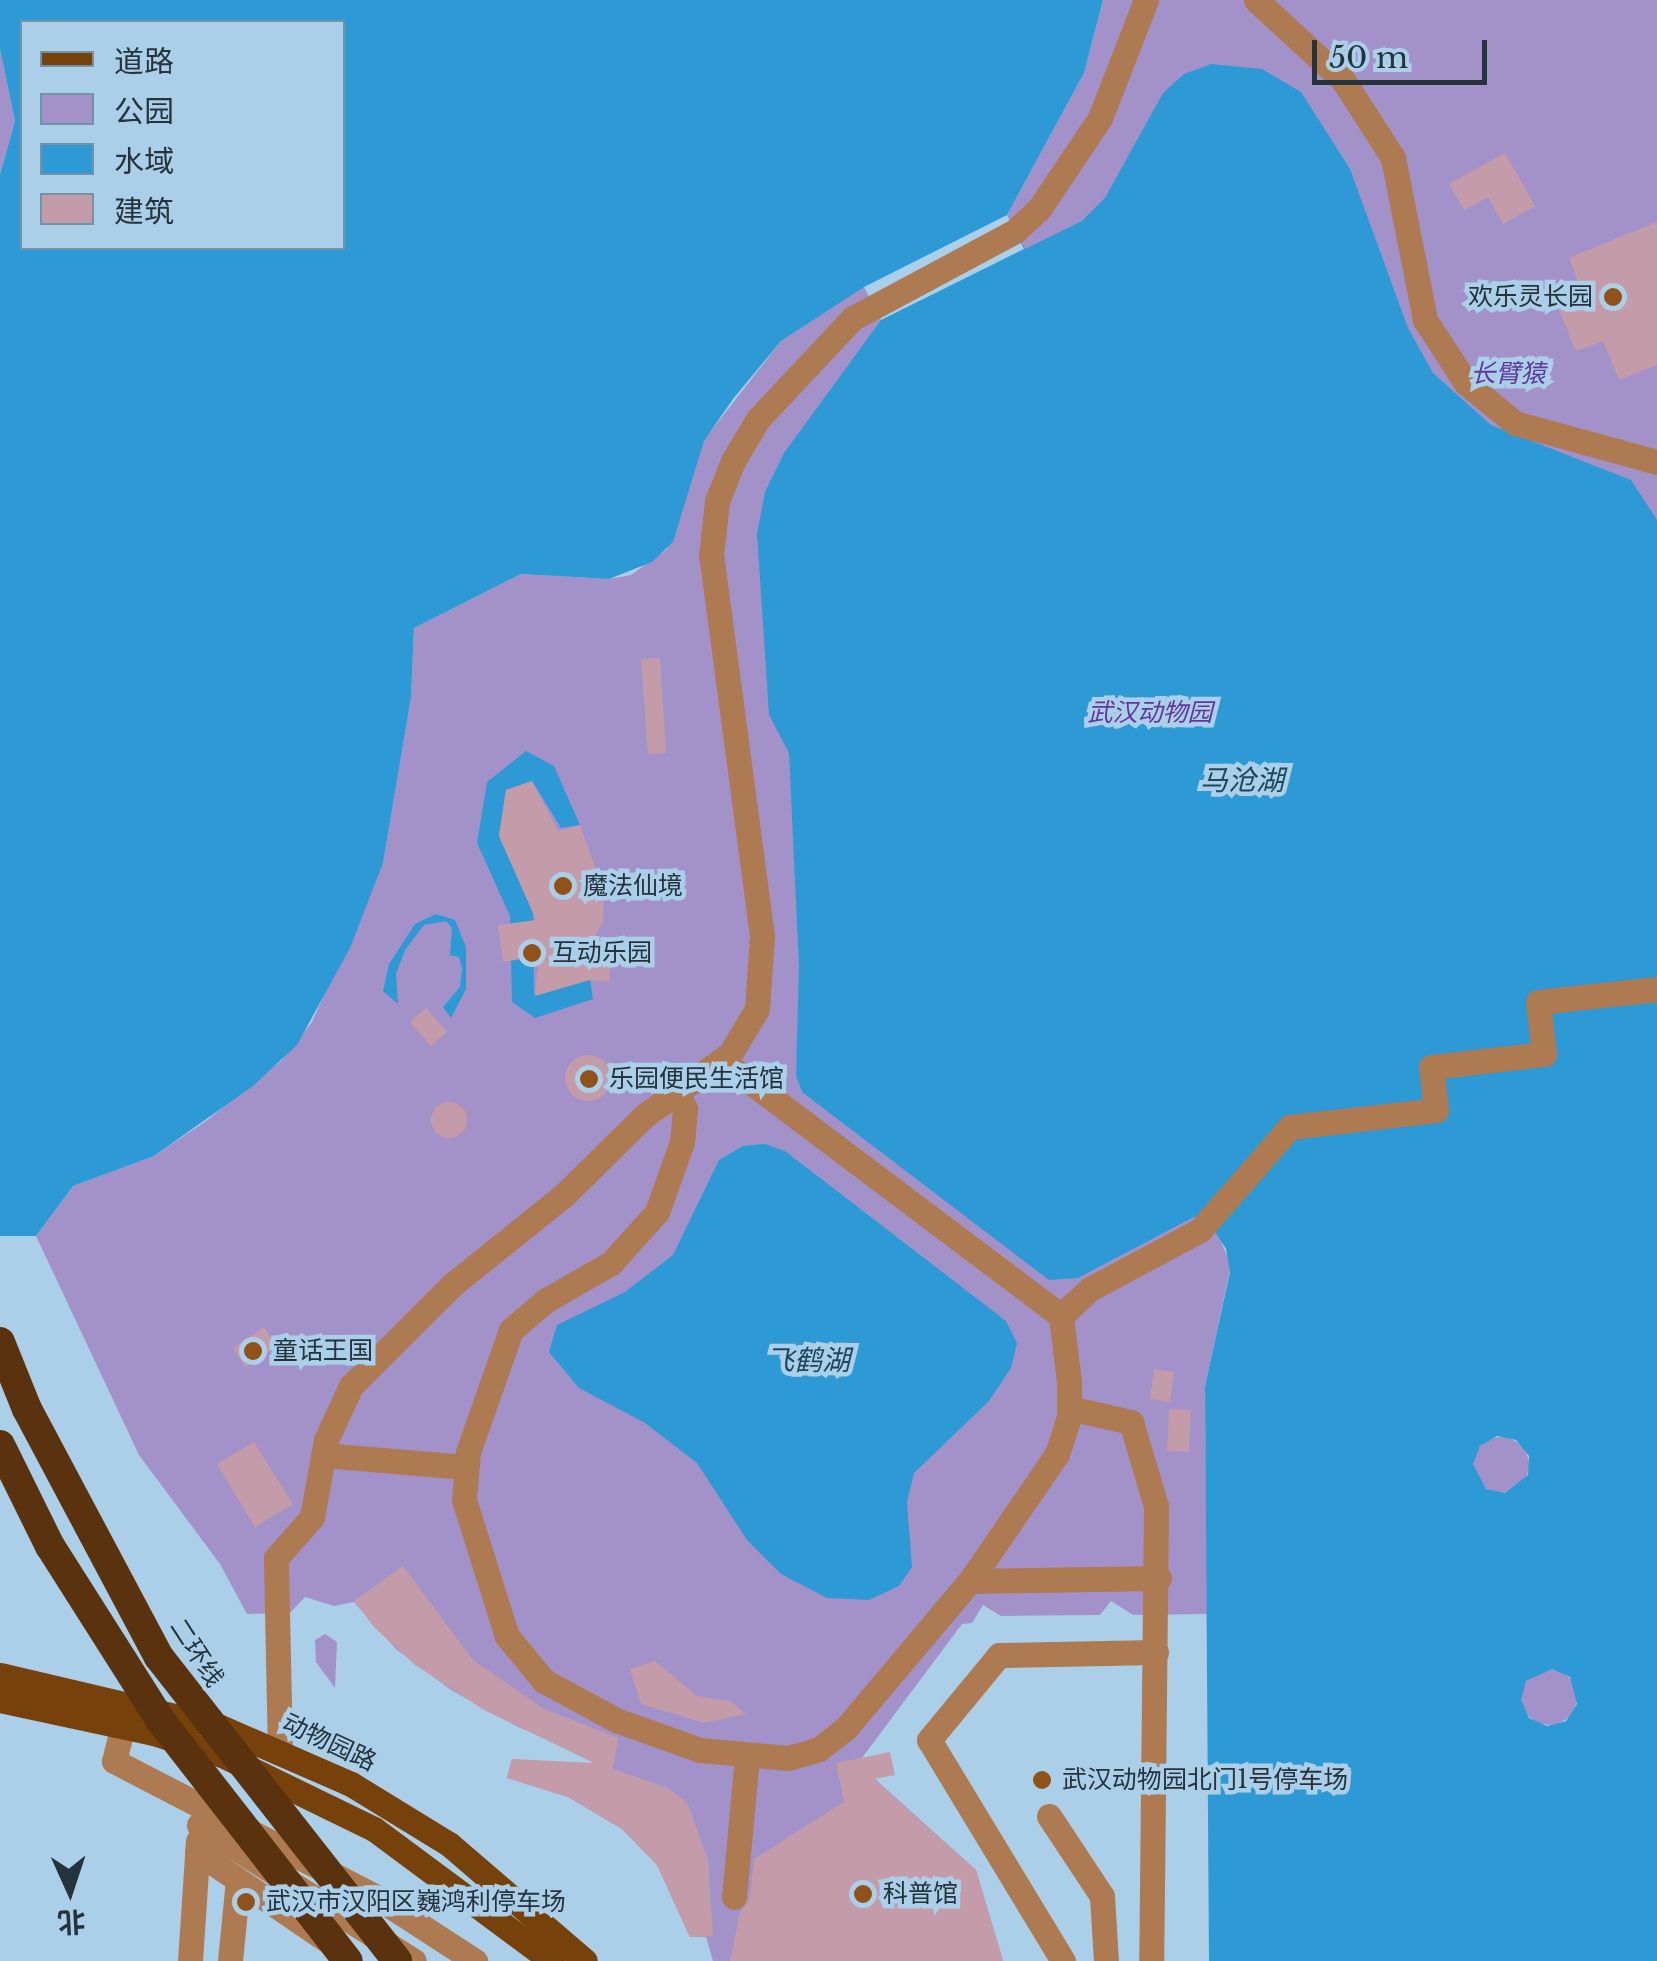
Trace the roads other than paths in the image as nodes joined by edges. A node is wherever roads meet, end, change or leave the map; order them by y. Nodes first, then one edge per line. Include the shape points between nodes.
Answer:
1 (1146, 0) edge
2 (1256, 0) edge
3 (1657, 462) edge
4 (1657, 988) edge
5 (722, 1061) junction
6 (677, 1092) junction
7 (1060, 1316) junction
8 (0, 1342) edge
9 (1070, 1408) junction
10 (0, 1446) edge
11 (323, 1456) junction
12 (465, 1468) junction
13 (1159, 1578) junction
14 (970, 1581) junction
15 (1156, 1652) junction
16 (0, 1675) edge
17 (0, 1700) edge
18 (124, 1725) junction
19 (280, 1753) junction
20 (747, 1757) junction
21 (200, 1816) junction
22 (1049, 1816) dead end
23 (197, 1852) junction
24 (238, 1880) junction
25 (734, 1897) dead end
26 (190, 1961) edge
27 (230, 1961) edge
28 (348, 1961) edge
29 (362, 1961) edge
30 (397, 1961) edge
31 (414, 1961) edge
32 (475, 1961) edge
33 (552, 1961) edge
34 (586, 1961) edge
35 (1063, 1961) edge
36 (1106, 1961) edge
37 (1151, 1961) edge

1 - 5 lane via 1100,118 1053,193 1016,231 872,302 758,420 717,501 712,575 764,976 753,1020
2 - 3 lane via 1343,80 1393,158 1425,320 1473,392 1516,423
4 - 7 lane via 1538,1002 1544,1054 1431,1067 1436,1110 1290,1127 1209,1223 1090,1289
5 - 6 lane
5 - 7 lane
6 - 11 lane via 452,1285 364,1370 340,1405
6 - 12 lane via 685,1109 682,1142 657,1212 611,1263 517,1322 494,1370
7 - 9 lane
8 - 30 highway, 二环线, bridge via 27,1409 160,1657
9 - 13 lane via 1127,1419 1136,1428 1156,1506
9 - 14 lane via 1046,1473
10 - 28 highway, bridge via 50,1546 161,1721
11 - 12 lane
11 - 19 lane via 312,1516 275,1562
12 - 20 lane via 464,1500 477,1555 522,1660 565,1696 616,1720 700,1750
13 - 14 lane
13 - 15 lane
14 - 20 lane via 880,1695 830,1741 788,1758
15 - 35 lane via 999,1655 929,1740
15 - 37 lane
16 - 19 main road, 动物园路 via 134,1702
17 - 18 main road
18 - 21 lane via 114,1761
18 - 33 main road via 222,1754 374,1828
19 - 34 main road, 动物园路 via 377,1798 449,1844
20 - 25 lane
21 - 23 lane
21 - 31 lane
21 - 32 lane via 378,1898
22 - 36 lane via 1102,1896
23 - 24 lane
23 - 26 lane
24 - 27 lane
24 - 29 lane

